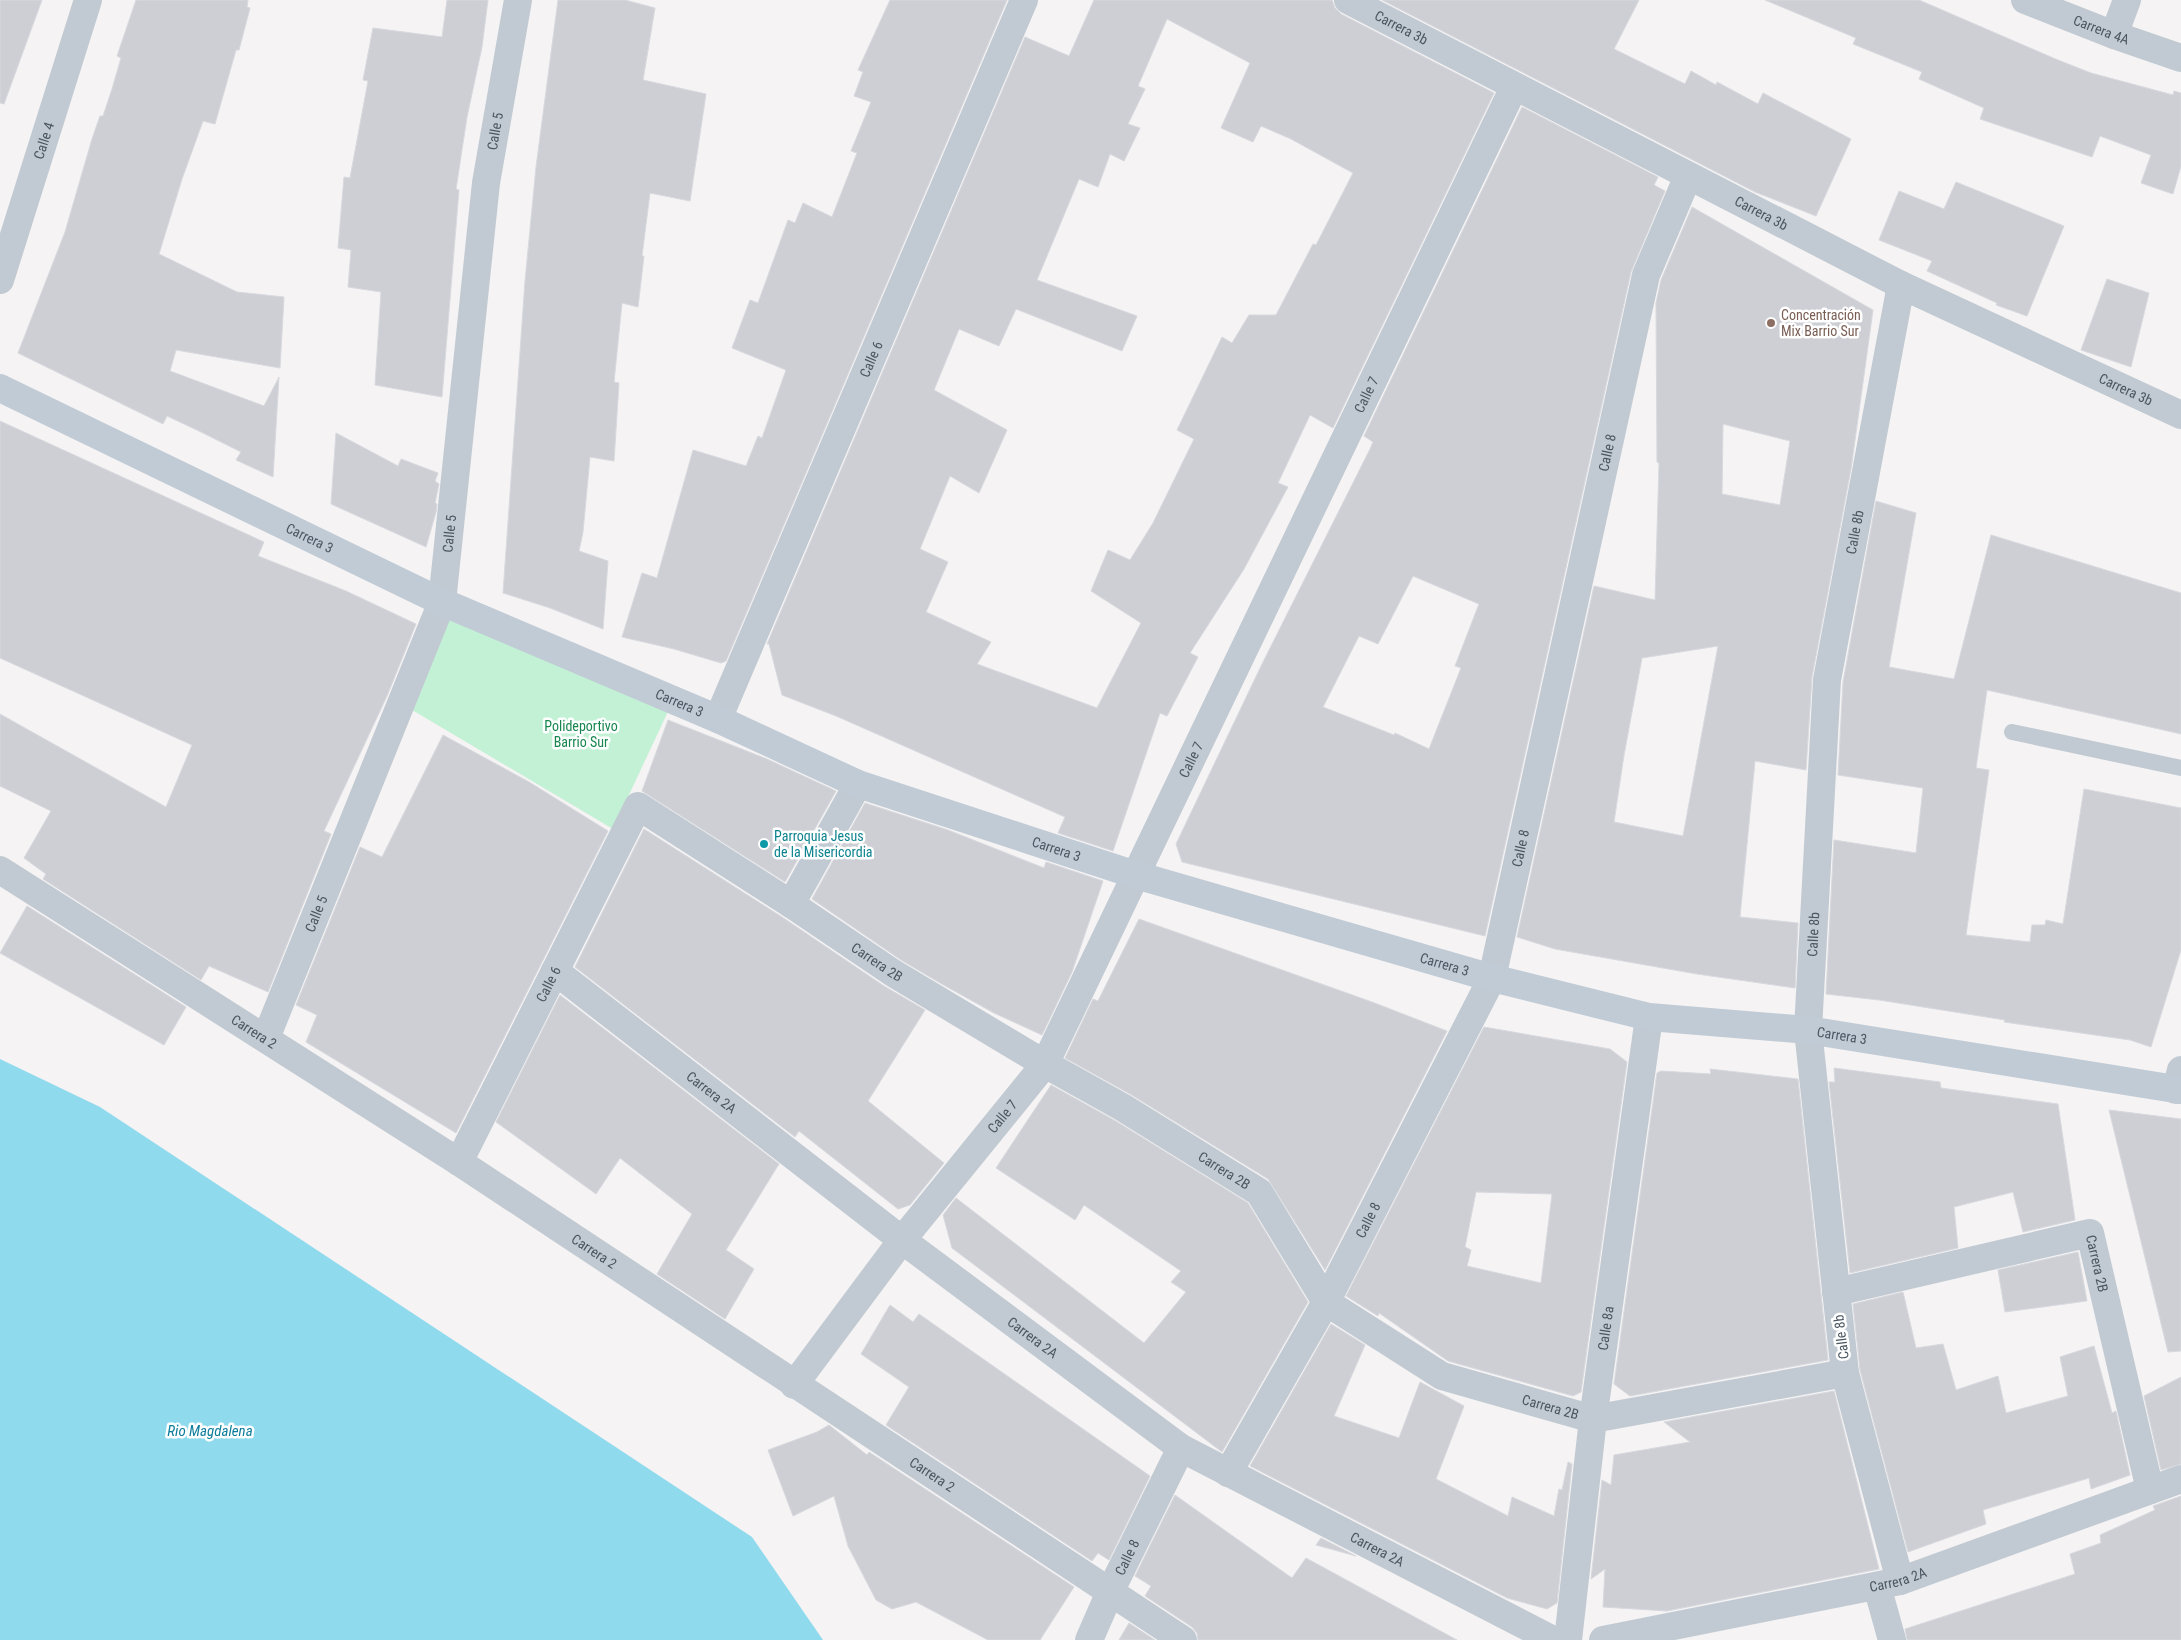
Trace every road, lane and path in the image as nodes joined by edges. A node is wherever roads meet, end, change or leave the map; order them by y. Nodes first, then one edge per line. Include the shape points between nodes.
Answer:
1 (88, 0) edge
2 (518, 0) edge
3 (1024, 0) edge
4 (1348, 0) edge
5 (2025, 0) edge
6 (2127, 0) edge
7 (2114, 35) junction
8 (2181, 58) edge
9 (1514, 87) junction
10 (1688, 176) junction
11 (0, 280) edge
12 (1901, 285) junction
13 (0, 388) edge
14 (2181, 415) edge
15 (442, 602) junction
16 (718, 719) junction
17 (2012, 732) dead end
18 (2181, 768) edge
19 (858, 784) junction
20 (638, 806) joint
21 (0, 870) edge
22 (1136, 875) junction
23 (790, 904) junction
24 (555, 971) junction
25 (1492, 978) junction
26 (1649, 1017) junction
27 (1808, 1030) junction
28 (266, 1038) junction
29 (1045, 1064) junction
30 (2179, 1083) edge
31 (458, 1162) junction
32 (902, 1240) junction
33 (1836, 1292) junction
34 (1326, 1302) junction
35 (1845, 1372) junction
36 (794, 1385) junction
37 (1593, 1419) junction
38 (1181, 1448) junction
39 (1228, 1473) junction
40 (2181, 1479) edge
41 (2150, 1490) junction
42 (1888, 1583) junction
43 (1110, 1592) junction
44 (1089, 1640) edge
45 (1183, 1640) edge
46 (1553, 1640) edge
47 (1568, 1640) edge
48 (1603, 1640) edge
49 (1892, 1640) edge

1 - 11 street, Calle 4
2 - 15 street, Calle 5 via 486,183
3 - 16 street, Calle 6
4 - 9 street, Carrera 3b
5 - 7 street, Carrera 4A
6 - 7 street
7 - 8 street, Carrera 4A
9 - 10 street, Carrera 3b
9 - 22 street, Calle 7
10 - 12 street, Carrera 3b
10 - 25 street, Calle 8 via 1646,276
12 - 14 street, Carrera 3b
12 - 27 street, Calle 8b via 1827,680
13 - 15 street, Carrera 3
15 - 16 street, Carrera 3
15 - 28 street, Calle 5
16 - 19 street, Carrera 3
17 - 18 lane
19 - 22 street, Carrera 3
19 - 23 street
20 - 23 street, Carrera 2B
20 - 24 street, Calle 6
21 - 28 street, Carrera 2
22 - 25 street, Carrera 3
22 - 29 street, Calle 7
23 - 29 street, Carrera 2B via 893,973
24 - 31 street, Calle 6
24 - 32 street, Carrera 2A
25 - 26 street, Carrera 3
25 - 34 street, Calle 8
26 - 27 street, Carrera 3
26 - 37 street, Calle 8a
27 - 30 street, Carrera 3
27 - 33 street, Calle 8b
28 - 31 street, Carrera 2
29 - 32 street, Calle 7
29 - 34 street, Carrera 2B via 1122,1107 1259,1192
31 - 36 street, Carrera 2
32 - 36 street, Calle 7
32 - 38 street, Carrera 2A
33 - 35 street, Calle 8b
33 - 41 street, Carrera 2B via 2090,1233
34 - 37 street, Carrera 2B via 1442,1376
34 - 39 street, Calle 8
35 - 37 street, Carrera 2B
35 - 42 street, Calle 8b
36 - 43 street, Carrera 2
37 - 47 street, Calle 8a
38 - 39 street, Carrera 2A
38 - 43 street, Calle 8
39 - 46 street, Carrera 2A
40 - 41 street, Carrera 2A
41 - 42 street, Carrera 2A
42 - 48 street, Carrera 2A
42 - 49 street, Calle 8b
43 - 44 street, Calle 8
43 - 45 street, Carrera 2

